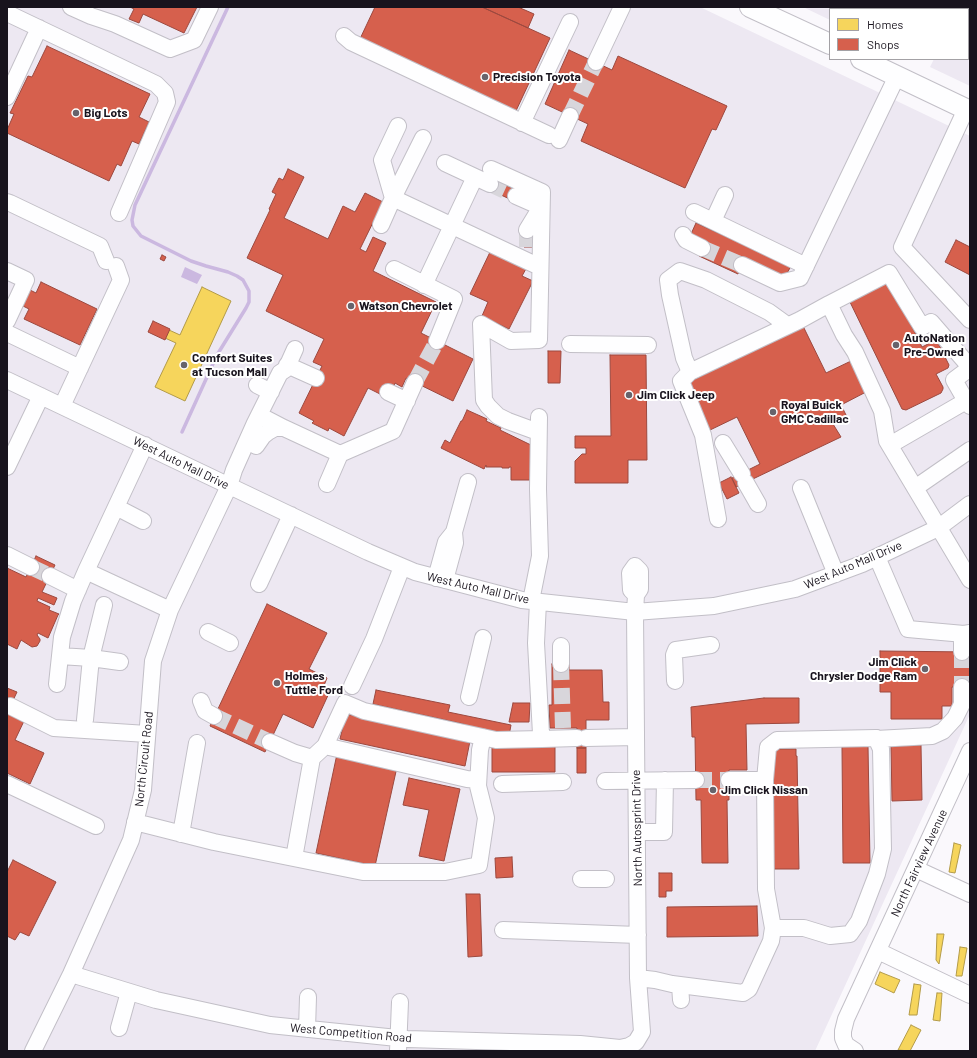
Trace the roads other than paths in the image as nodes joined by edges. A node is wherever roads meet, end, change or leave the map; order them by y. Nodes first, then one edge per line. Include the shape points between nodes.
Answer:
1 (71, 7) edge
2 (210, 7) edge
3 (622, 7) edge
4 (750, 7) edge
5 (7, 13) edge
6 (570, 22) dead end
7 (39, 28) junction
8 (344, 36) dead end
9 (829, 44) edge
10 (863, 60) edge
11 (596, 62) tunnel mouth
12 (897, 76) junction
13 (7, 97) edge
14 (968, 110) edge
15 (570, 116) tunnel mouth
16 (522, 123) junction
17 (398, 126) dead end
18 (423, 138) dead end
19 (445, 163) dead end
20 (475, 177) junction
21 (725, 195) dead end
22 (516, 196) tunnel mouth
23 (393, 198) junction
24 (7, 202) edge
25 (541, 207) junction
26 (119, 212) dead end
27 (694, 212) dead end
28 (713, 221) junction
29 (381, 224) dead end
30 (452, 226) junction
31 (527, 230) tunnel mouth
32 (683, 235) dead end
33 (702, 248) tunnel mouth
34 (531, 258) junction
35 (742, 265) tunnel mouth
36 (806, 266) junction
37 (394, 269) dead end
38 (7, 271) edge
39 (424, 285) junction
40 (829, 304) junction
41 (970, 320) edge
42 (7, 322) edge
43 (788, 326) junction
44 (7, 333) edge
45 (437, 341) tunnel mouth
46 (570, 344) dead end
47 (648, 345) dead end
48 (295, 349) dead end
49 (970, 367) edge
50 (80, 368) junction
51 (285, 371) junction
52 (690, 372) junction
53 (316, 378) dead end
54 (7, 380) edge
55 (416, 382) tunnel mouth
56 (388, 392) dead end
57 (41, 396) junction
58 (407, 401) junction
59 (968, 403) edge
60 (62, 406) junction
61 (264, 417) junction
62 (284, 428) junction
63 (723, 442) dead end
64 (890, 445) junction
65 (145, 446) junction
66 (256, 446) junction
67 (970, 450) edge
68 (340, 454) junction
69 (7, 467) edge
70 (468, 482) dead end
71 (327, 484) dead end
72 (229, 486) junction
73 (801, 488) dead end
74 (915, 488) junction
75 (758, 504) dead end
76 (970, 504) edge
77 (116, 507) junction
78 (291, 516) junction
79 (718, 519) dead end
80 (143, 521) dead end
81 (938, 528) junction
82 (7, 555) edge
83 (877, 557) junction
84 (31, 567) tunnel mouth
85 (402, 567) junction
86 (86, 571) junction
87 (836, 574) junction
88 (50, 576) tunnel mouth
89 (441, 579) junction
90 (970, 580) edge
91 (259, 584) dead end
92 (78, 590) junction
93 (636, 595) dead end
94 (534, 601) junction
95 (104, 605) dead end
96 (170, 610) junction
97 (635, 612) junction
98 (208, 632) dead end
99 (966, 634) edge
100 (483, 638) dead end
101 (230, 643) dead end
102 (710, 645) dead end
103 (561, 646) dead end
104 (962, 652) tunnel mouth
105 (60, 656) junction
106 (91, 658) junction
107 (120, 662) dead end
108 (561, 664) tunnel mouth
109 (675, 681) dead end
110 (57, 684) dead end
111 (352, 686) dead end
112 (962, 687) tunnel mouth
113 (469, 696) dead end
114 (201, 701) dead end
115 (10, 706) dead end
116 (214, 716) tunnel mouth
117 (85, 720) dead end
118 (147, 734) junction
119 (542, 736) junction
120 (483, 737) junction
121 (636, 737) junction
122 (876, 739) junction
123 (270, 742) tunnel mouth
124 (197, 743) dead end
125 (325, 746) junction
126 (970, 750) edge
127 (312, 758) junction
128 (478, 780) junction
129 (636, 780) junction
130 (670, 780) junction
131 (696, 780) tunnel mouth
132 (729, 780) tunnel mouth
133 (765, 780) junction
134 (605, 781) dead end
135 (563, 782) dead end
136 (7, 784) edge
137 (502, 784) dead end
138 (135, 822) junction
139 (96, 826) dead end
140 (637, 832) junction
141 (181, 834) junction
142 (294, 858) junction
143 (916, 869) junction
144 (581, 879) dead end
145 (606, 879) dead end
146 (970, 894) edge
147 (773, 928) junction
148 (503, 930) dead end
149 (638, 935) junction
150 (878, 951) junction
151 (71, 974) junction
152 (638, 978) junction
153 (129, 992) junction
154 (970, 995) edge
155 (308, 997) dead end
156 (400, 1002) dead end
157 (119, 1028) dead end
158 (307, 1029) junction
159 (636, 1042) joint
160 (399, 1045) edge
161 (33, 1051) edge
162 (856, 1051) edge

1 - 2 street via 170,49 194,40
3 - 11 street
4 - 9 main road
5 - 7 street
6 - 16 street
7 - 13 street
7 - 26 street via 156,84 164,93 166,102
8 - 16 street via 351,42
10 - 12 main road
12 - 14 main road
12 - 36 street
14 - 41 street via 902,247
15 - 16 street via 554,138
17 - 23 street via 382,160
18 - 23 street
19 - 20 street
20 - 25 street via 490,176 542,192
20 - 30 street
21 - 28 street
22 - 25 street
23 - 29 street
23 - 30 street
24 - 50 street via 100,246 121,280
25 - 31 street
25 - 34 street
27 - 28 street
28 - 36 street
30 - 34 street
30 - 39 street
32 - 33 street via 686,240
34 - 94 street via 539,340 510,341 481,324 484,400 498,416 508,421 539,424 540,556
35 - 36 street via 780,283 800,278
37 - 39 street
38 - 42 street via 26,280
39 - 45 street via 454,300
40 - 43 street
40 - 49 street via 889,273 922,326 931,322
40 - 64 street via 882,411 887,441
43 - 52 street
43 - 52 street via 769,312 706,280 680,271 668,280 684,358
44 - 50 street
46 - 47 street
48 - 51 street
49 - 59 street via 954,380
50 - 60 street
51 - 53 street
51 - 61 street via 264,389
52 - 79 street via 681,381 702,434
54 - 57 street, West Auto Mall Drive
55 - 58 street
56 - 58 street
57 - 60 street, West Auto Mall Drive
57 - 69 street
58 - 68 street via 393,431
59 - 64 street
60 - 65 street, West Auto Mall Drive
61 - 62 street
61 - 66 street
61 - 72 street, North Circuit Road via 234,470
62 - 66 street via 275,428 268,432
62 - 68 street
63 - 75 street
64 - 74 street
65 - 72 street, West Auto Mall Drive
65 - 77 street
66 - 72 street via 243,474
67 - 74 street
68 - 71 street
70 - 89 street via 454,532 446,542
72 - 78 street, West Auto Mall Drive
72 - 96 street, North Circuit Road
73 - 87 street
74 - 81 street
76 - 81 street, West Auto Mall Drive
77 - 80 street
77 - 86 street
78 - 85 street, West Auto Mall Drive
78 - 91 street
81 - 83 street, West Auto Mall Drive
81 - 90 street
82 - 84 street
83 - 87 street, West Auto Mall Drive
83 - 99 street via 908,629
85 - 89 street, West Auto Mall Drive
85 - 111 street via 374,639
86 - 92 street
86 - 96 street
87 - 97 street, West Auto Mall Drive via 795,589 714,606
88 - 92 street
89 - 94 street, West Auto Mall Drive
92 - 105 street via 62,637
93 - 97 street, North Autosprint Drive
94 - 97 street, West Auto Mall Drive
94 - 119 street
95 - 106 street
96 - 118 street, North Circuit Road via 153,660
97 - 121 street, North Autosprint Drive
98 - 101 street
99 - 104 street
100 - 113 street
102 - 109 street via 676,650
103 - 108 street
105 - 106 street
105 - 110 street
106 - 107 street
106 - 117 street
112 - 122 street via 962,704 955,718 943,731 932,736
114 - 116 street via 205,711
115 - 118 street via 54,728
118 - 138 street, North Circuit Road via 143,790
119 - 120 street via 496,740
119 - 121 street
120 - 125 street via 364,711 346,702
120 - 128 street
121 - 129 street, North Autosprint Drive
122 - 133 street via 777,740 768,747
122 - 147 street via 881,749 883,849 877,874 859,921 850,934 830,936 804,928
123 - 127 street
124 - 141 street
125 - 127 street
125 - 128 street
126 - 143 street, North Fairview Avenue
127 - 142 street
128 - 142 street via 486,818 479,865 445,872 363,872
129 - 130 street
129 - 134 street
129 - 140 street, North Autosprint Drive
130 - 131 street
130 - 140 street via 664,832
132 - 133 street
133 - 147 street via 766,889
135 - 137 street
136 - 139 street
138 - 141 street
138 - 151 street, North Circuit Road via 131,840
140 - 149 street, North Autosprint Drive
141 - 142 street
143 - 146 street
143 - 150 street, North Fairview Avenue
144 - 145 street
147 - 152 street via 771,941 749,989 743,993 680,993
148 - 149 street
149 - 152 street, North Autosprint Drive
150 - 154 street
150 - 162 street, North Fairview Avenue via 846,1019 843,1031 846,1045
151 - 153 street, West Competition Road
151 - 161 street, North Circuit Road
152 - 159 street, North Autosprint Drive via 642,1032
153 - 157 street
153 - 158 street, West Competition Road via 270,1025
155 - 158 street
156 - 160 street
158 - 160 street, West Competition Road
159 - 160 street, West Competition Road via 620,1048 580,1044

